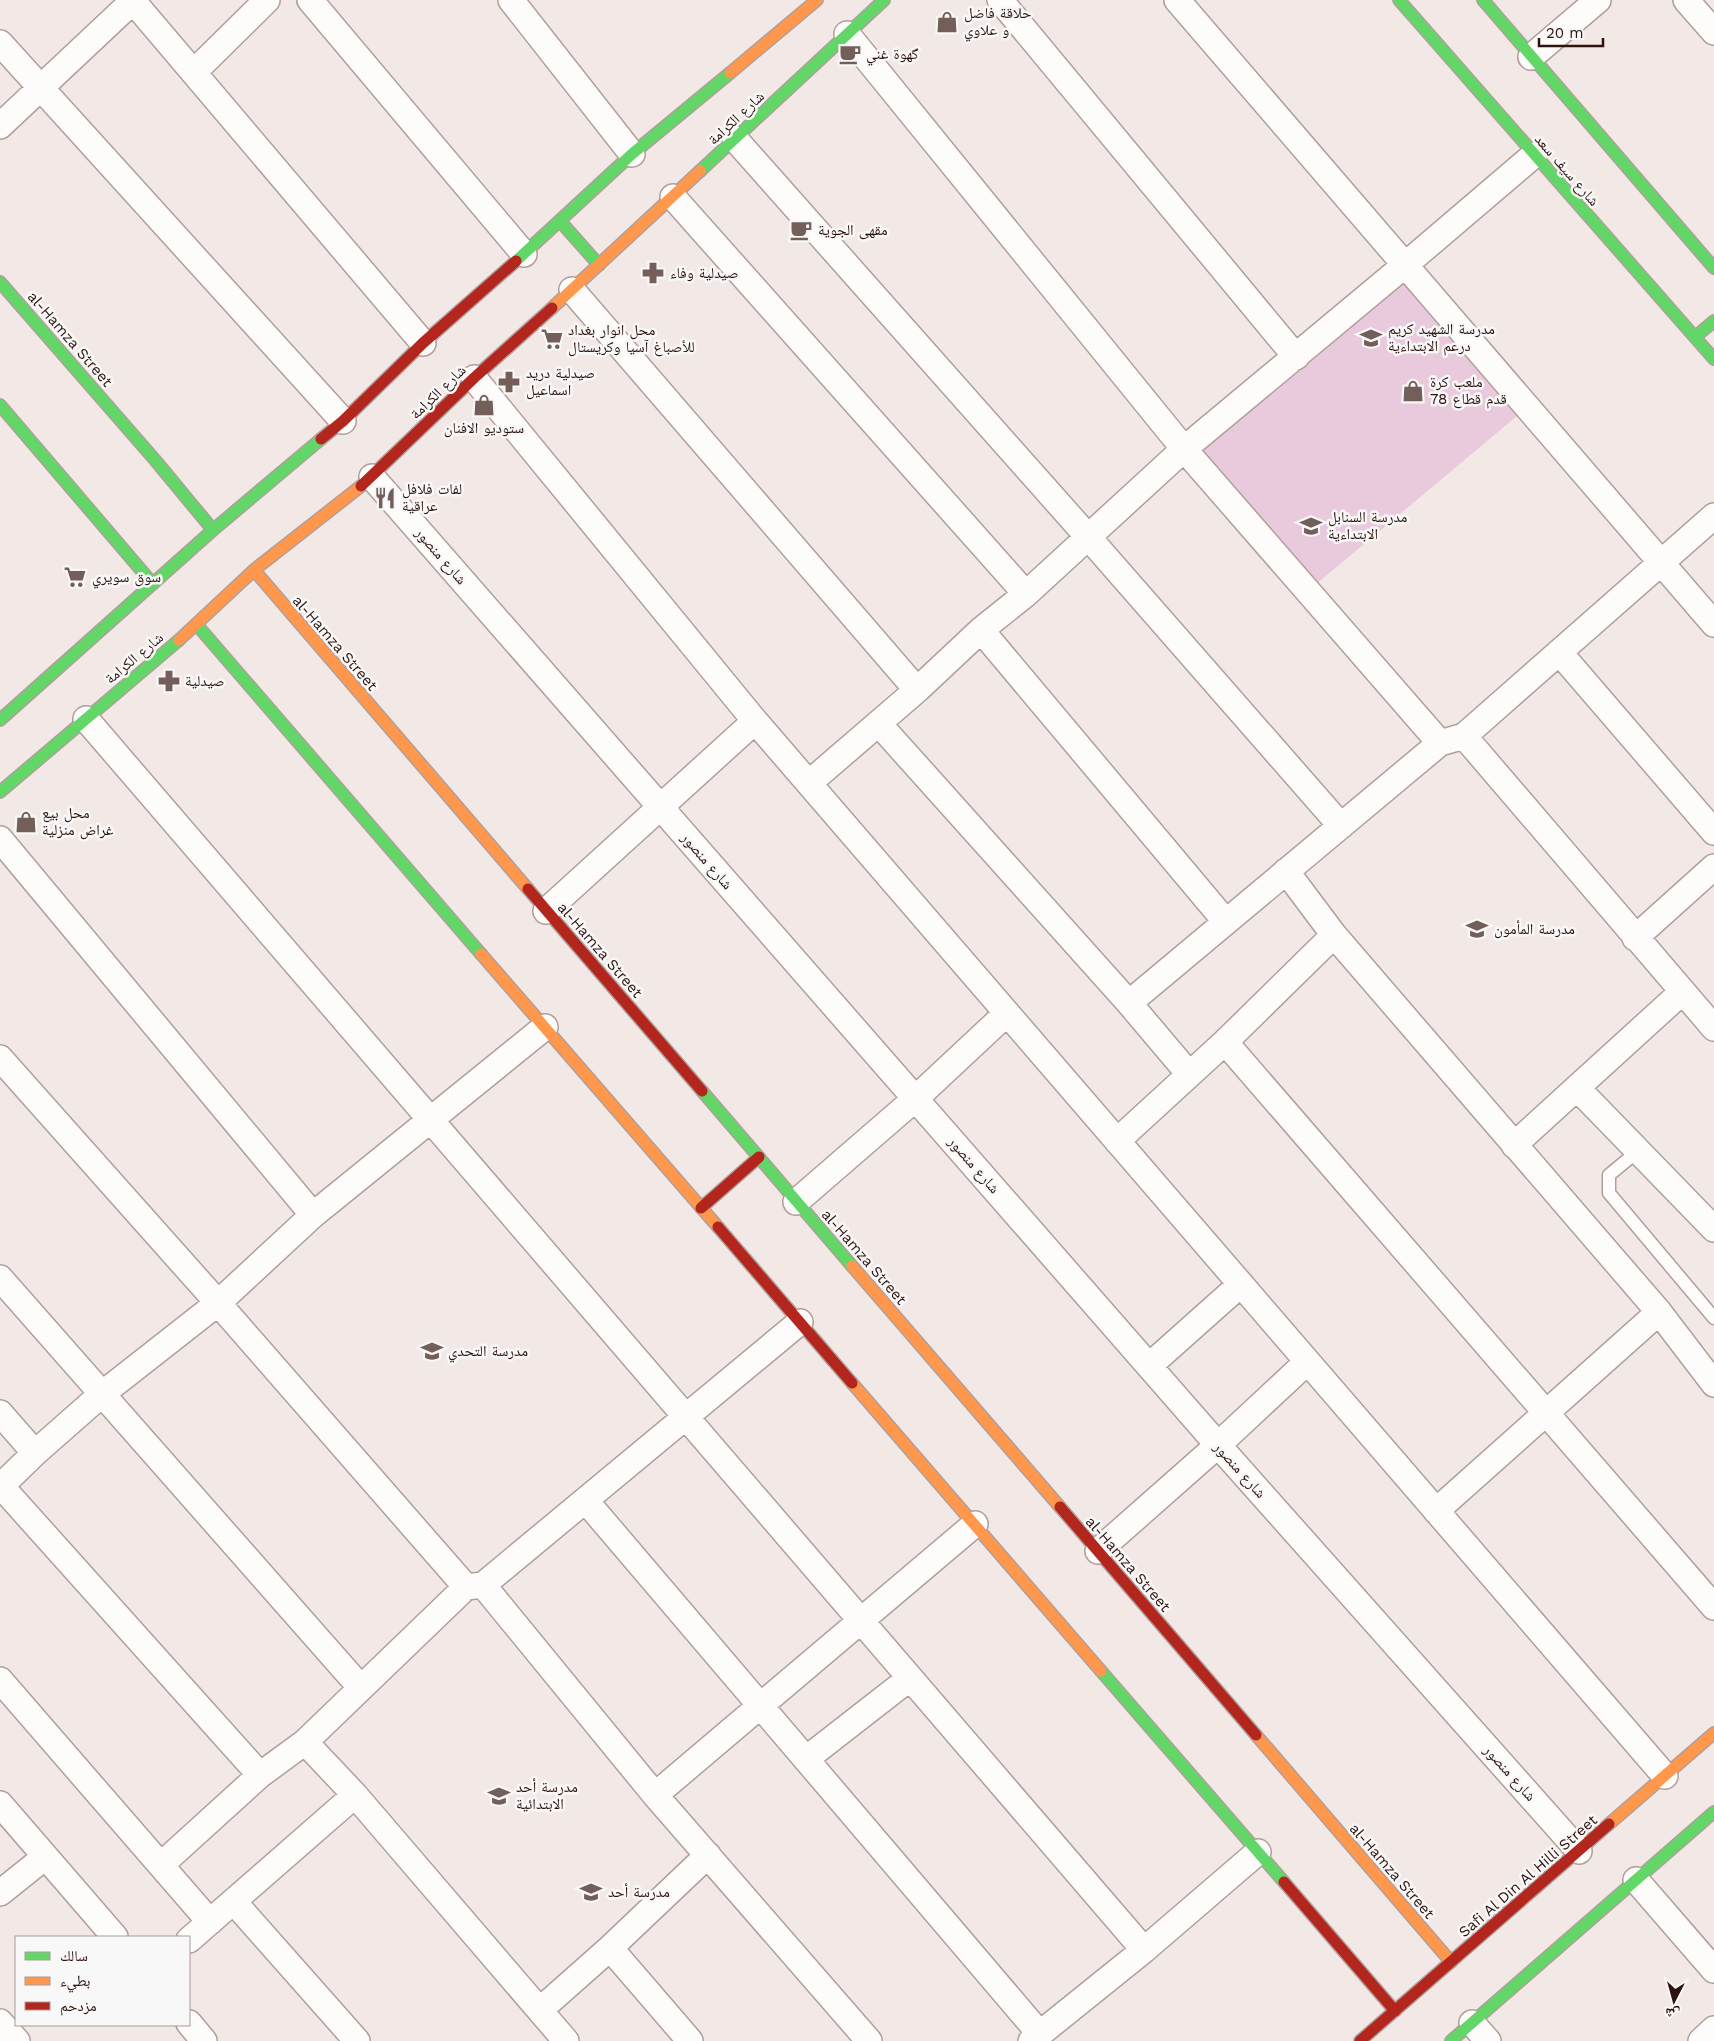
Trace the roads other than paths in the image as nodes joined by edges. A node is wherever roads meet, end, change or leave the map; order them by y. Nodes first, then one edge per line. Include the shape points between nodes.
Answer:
1 (133, 0) edge
2 (266, 0) edge
3 (310, 0) edge
4 (511, 0) edge
5 (817, 0) edge
6 (884, 0) edge
7 (1000, 0) edge
8 (1177, 0) edge
9 (1398, 0) edge
10 (1483, 0) edge
11 (1598, 0) edge
12 (1686, 0) edge
13 (1714, 32) edge
14 (847, 34) junction
15 (0, 43) edge
16 (1531, 57) junction
17 (194, 72) junction
18 (41, 90) junction
19 (0, 126) edge
20 (735, 139) junction
21 (632, 154) junction
22 (1534, 155) junction
23 (672, 197) junction
24 (560, 221) junction
25 (524, 254) junction
26 (599, 265) junction
27 (1405, 265) junction
28 (1714, 268) edge
29 (0, 282) edge
30 (572, 290) junction
31 (1714, 321) edge
32 (1695, 338) junction
33 (423, 343) junction
34 (1296, 357) junction
35 (1714, 359) edge
36 (474, 378) junction
37 (0, 405) edge
38 (343, 421) junction
39 (1184, 449) junction
40 (372, 477) junction
41 (1714, 516) edge
42 (213, 530) junction
43 (1089, 538) junction
44 (1661, 562) junction
45 (254, 570) junction
46 (153, 584) junction
47 (1026, 594) junction
48 (1714, 624) edge
49 (197, 625) junction
50 (981, 630) junction
51 (1559, 652) junction
52 (917, 690) junction
53 (86, 719) junction
54 (0, 720) edge
55 (756, 721) junction
56 (879, 724) junction
57 (1464, 736) junction
58 (1440, 743) junction
59 (809, 783) junction
60 (0, 792) edge
61 (660, 806) junction
62 (1341, 826) junction
63 (1714, 832) edge
64 (0, 839) edge
65 (1714, 867) edge
66 (1286, 871) junction
67 (546, 910) junction
68 (1226, 922) junction
69 (1334, 935) junction
70 (1635, 938) junction
71 (1682, 992) junction
72 (1129, 1003) junction
73 (1007, 1013) junction
74 (545, 1026) junction
75 (1714, 1028) edge
76 (1225, 1042) junction
77 (0, 1058) edge
78 (1189, 1074) junction
79 (1577, 1088) junction
80 (915, 1099) junction
81 (430, 1120) junction
82 (1117, 1141) junction
83 (1514, 1145) junction
84 (1638, 1151) junction
85 (759, 1157) junction
86 (796, 1202) junction
87 (701, 1208) junction
88 (313, 1215) junction
89 (1714, 1229) edge
90 (0, 1278) edge
91 (1241, 1284) junction
92 (218, 1303) junction
93 (1659, 1312) junction
94 (1714, 1318) edge
95 (800, 1322) junction
96 (1307, 1362) junction
97 (1149, 1366) junction
98 (1714, 1384) edge
99 (102, 1394) junction
100 (0, 1413) edge
101 (1547, 1414) junction
102 (685, 1416) junction
103 (1218, 1445) junction
104 (35, 1453) junction
105 (1, 1486) edge
106 (586, 1501) junction
107 (1436, 1511) junction
108 (975, 1524) junction
109 (1098, 1551) junction
110 (474, 1586) junction
111 (1714, 1607) edge
112 (861, 1621) junction
113 (910, 1678) junction
114 (0, 1680) edge
115 (361, 1688) junction
116 (760, 1706) junction
117 (1714, 1733) edge
118 (305, 1742) junction
119 (806, 1759) junction
120 (260, 1775) junction
121 (1665, 1776) junction
122 (355, 1794) junction
123 (655, 1795) junction
124 (0, 1804) edge
125 (1714, 1812) edge
126 (1579, 1851) junction
127 (1258, 1852) junction
128 (708, 1855) junction
129 (45, 1857) junction
130 (162, 1864) junction
131 (1636, 1880) junction
132 (0, 1893) edge
133 (234, 1902) junction
134 (210, 1922) junction
135 (114, 1936) edge
136 (190, 1939) edge
137 (610, 1948) junction
138 (1144, 1950) junction
139 (1451, 1962) junction
140 (1714, 1970) edge
141 (540, 2010) junction
142 (1395, 2010) junction
143 (0, 2022) edge
144 (190, 2024) edge
145 (1714, 2029) edge
146 (1480, 2032) edge
147 (1035, 2038) edge
148 (17, 2041) edge
149 (204, 2041) edge
150 (357, 2041) edge
151 (566, 2041) edge
152 (690, 2041) edge
153 (869, 2041) edge
154 (1360, 2041) edge
155 (1452, 2041) edge
156 (1701, 2041) edge

1 - 17 street
1 - 18 street
2 - 17 street
3 - 25 street
4 - 21 street
5 - 21 street
6 - 14 street, شارع الكرامة
7 - 34 street
8 - 27 street
9 - 22 street, شارع سيف سعد
10 - 16 street
11 - 16 street
12 - 13 street
14 - 20 street, شارع الكرامة
14 - 39 street
15 - 18 street
16 - 28 street
17 - 33 street
18 - 19 street
18 - 38 street
20 - 23 street, شارع الكرامة
20 - 43 street
21 - 24 street
22 - 27 street
22 - 32 street, شارع سيف سعد
23 - 26 street, شارع الكرامة
23 - 47 street
24 - 25 street
24 - 26 street
25 - 33 street
26 - 30 street, شارع الكرامة
27 - 34 street
27 - 44 street
29 - 42 street, al-Hamza Street
30 - 36 street, شارع الكرامة
30 - 52 street
31 - 32 street
32 - 35 street, شارع سيف سعد
33 - 38 street
34 - 39 street
36 - 40 street, شارع الكرامة
36 - 55 street
37 - 46 street
38 - 42 street
39 - 43 street
39 - 58 street
40 - 45 street, شارع الكرامة
40 - 61 street, شارع منصور
41 - 44 street
42 - 46 street
43 - 47 street
43 - 62 street
44 - 48 street
44 - 51 street
45 - 49 street, شارع الكرامة
45 - 67 street, al-Hamza Street
46 - 54 street
47 - 50 street
49 - 53 street, شارع الكرامة
49 - 74 street
50 - 52 street
50 - 68 street
51 - 57 street
51 - 63 street
52 - 56 street
53 - 60 street, شارع الكرامة
53 - 81 street
55 - 59 street
55 - 61 street
56 - 59 street
56 - 72 street
57 - 58 street
57 - 70 street
58 - 62 street
59 - 73 street
61 - 67 street
61 - 80 street, شارع منصور
62 - 66 street
64 - 88 street
65 - 70 street
66 - 68 street
66 - 69 street
67 - 85 street, al-Hamza Street
68 - 72 street
69 - 76 street
69 - 83 street
70 - 71 street
71 - 75 street
71 - 79 street
72 - 78 street
73 - 80 street
73 - 82 street
74 - 81 street
74 - 87 street
76 - 78 street
76 - 101 street
77 - 92 street
78 - 82 street
79 - 83 street
79 - 84 street
80 - 86 street
80 - 97 street, شارع منصور
81 - 88 street
81 - 102 street
82 - 91 street
83 - 93 street
84 - 89 street
84 - 94 lane via 1609,1176 1609,1194
85 - 86 street, al-Hamza Street
85 - 87 street
86 - 109 street, al-Hamza Street
87 - 95 street
88 - 92 street
90 - 99 street
91 - 96 street
91 - 97 street
92 - 99 street
92 - 110 street
93 - 98 street
93 - 101 street
95 - 102 street
95 - 108 street
96 - 103 street
96 - 107 street
97 - 103 street, شارع منصور
99 - 104 street
99 - 115 street
100 - 104 street
101 - 107 street
101 - 111 street
102 - 106 street
102 - 112 street
103 - 109 street
103 - 126 street, شارع منصور
104 - 105 street
105 - 120 street
106 - 110 street
106 - 116 street
107 - 121 street
108 - 112 street
108 - 127 street
109 - 139 street, al-Hamza Street
110 - 115 street
110 - 123 street
112 - 113 street
112 - 116 street
113 - 119 street
113 - 138 street
114 - 130 street
115 - 118 street
116 - 119 street
116 - 123 street
117 - 121 street, Safi Al Din Al Hilli Street
118 - 120 street
118 - 122 street
119 - 147 street
120 - 130 street
121 - 126 street, Safi Al Din Al Hilli Street
122 - 133 street
122 - 141 street
123 - 128 street
124 - 129 street
125 - 131 street
126 - 139 street, Safi Al Din Al Hilli Street
127 - 138 street
127 - 142 street
128 - 137 street
128 - 153 street
129 - 132 street
129 - 135 street
130 - 134 street
131 - 140 street
131 - 146 street
133 - 134 street
133 - 150 street
134 - 136 street
137 - 141 street
137 - 152 street
138 - 147 street
139 - 142 street, Safi Al Din Al Hilli Street
141 - 151 street
142 - 154 street, Safi Al Din Al Hilli Street
143 - 148 street
144 - 149 street
145 - 156 street
146 - 155 street

